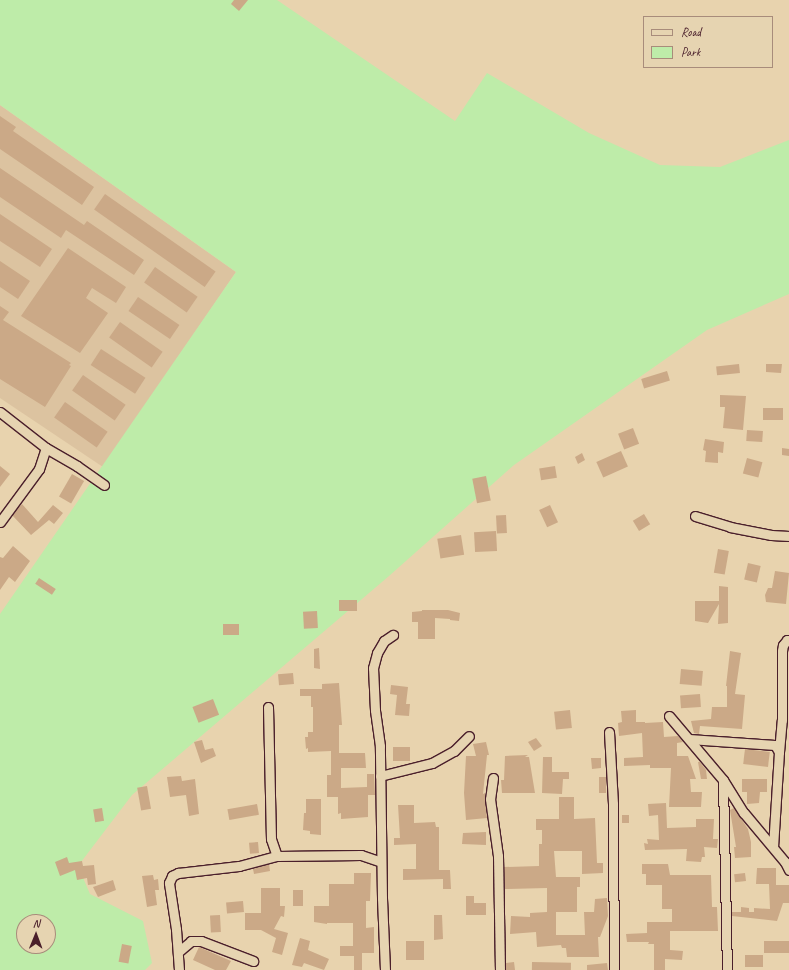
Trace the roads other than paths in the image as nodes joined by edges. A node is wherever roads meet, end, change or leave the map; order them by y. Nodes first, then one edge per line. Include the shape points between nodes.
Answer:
1 (0, 412) edge
2 (46, 448) junction
3 (104, 485) dead end
4 (695, 516) dead end
5 (0, 522) edge
6 (789, 536) edge
7 (393, 635) dead end
8 (789, 640) edge
9 (268, 707) dead end
10 (669, 716) dead end
11 (609, 732) dead end
12 (469, 736) dead end
13 (688, 739) junction
14 (779, 752) junction
15 (380, 776) junction
16 (493, 778) dead end
17 (723, 780) junction
18 (773, 847) junction
19 (277, 856) junction
20 (381, 862) junction
21 (789, 870) edge
22 (178, 952) junction
23 (253, 961) dead end
24 (179, 970) edge
25 (385, 970) edge
26 (500, 970) edge
27 (614, 970) edge
28 (727, 970) edge

1 - 2 street
2 - 3 street
2 - 5 street via 39,469
4 - 6 street via 730,527
7 - 15 street via 380,647 373,668
8 - 14 street via 783,645 782,651 782,720
9 - 19 street via 271,839
10 - 13 street
11 - 27 street via 613,804
12 - 15 street via 454,751 432,763
13 - 14 street via 775,745
13 - 17 street
14 - 18 street
15 - 20 street
16 - 26 street via 490,799 498,856
17 - 18 street via 744,813
17 - 28 street
18 - 21 street
19 - 20 street via 361,855
19 - 22 street via 239,866 178,873 172,876 169,883
20 - 25 street
22 - 23 street via 191,941 201,941
22 - 24 street

